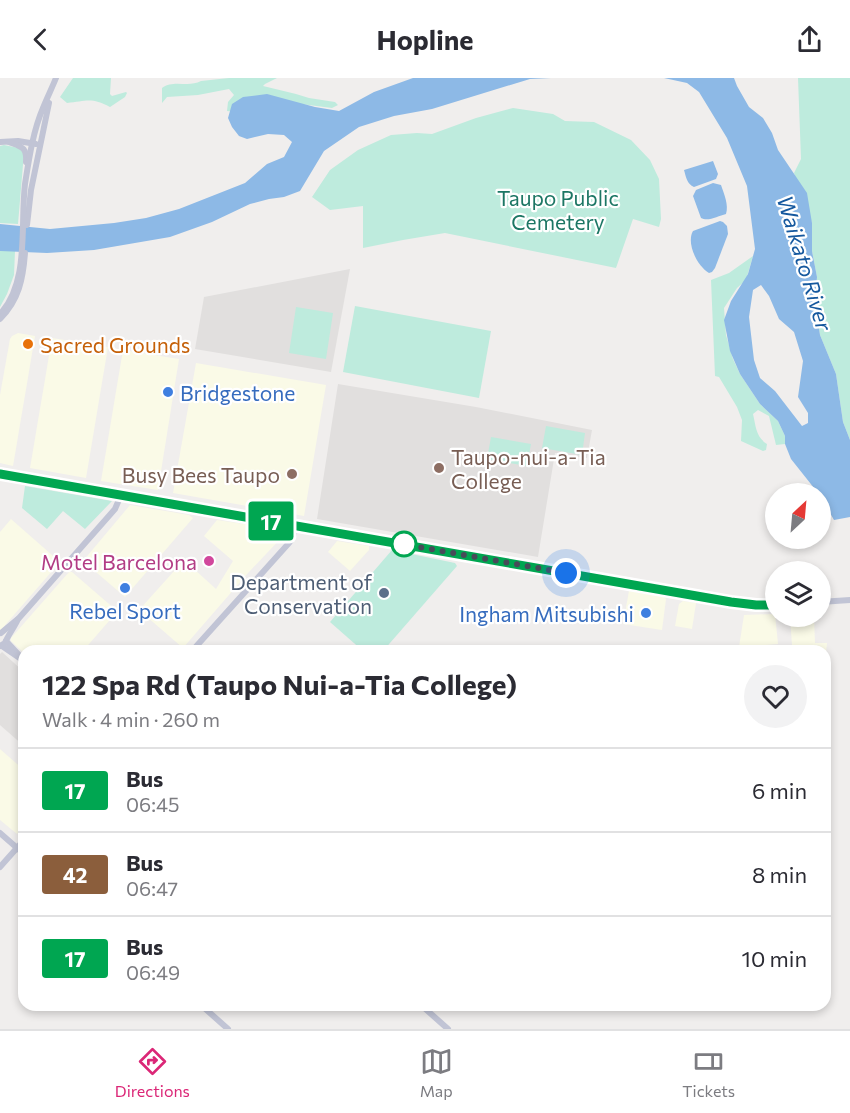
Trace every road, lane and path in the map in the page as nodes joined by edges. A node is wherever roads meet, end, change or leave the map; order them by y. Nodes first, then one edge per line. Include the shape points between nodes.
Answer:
1 (55, 81) edge
2 (0, 142) edge
3 (9, 142) junction
4 (36, 144) junction
5 (25, 186) junction
6 (25, 222) junction
7 (23, 254) junction
8 (0, 314) edge
9 (0, 319) edge
10 (0, 474) edge
11 (121, 495) junction
12 (295, 526) junction
13 (850, 600) edge
14 (831, 601) edge
15 (765, 605) edge
16 (2, 639) edge
17 (197, 645) edge
18 (18, 655) edge
19 (0, 833) edge
20 (17, 848) joint
21 (0, 867) edge
22 (208, 1011) edge
23 (428, 1011) edge
24 (228, 1029) edge
25 (448, 1029) edge

1 - 4 main road
2 - 3 main road
3 - 4 main road
3 - 5 main road via 26,152
4 - 5 main road
4 - 6 main road
5 - 6 main road
6 - 7 main road
7 - 8 main road via 16,286
7 - 9 main road via 23,278 17,297
10 - 11 main road
11 - 12 main road
11 - 16 main road via 116,509
12 - 15 main road
12 - 17 main road via 289,543
13 - 14 main road
16 - 18 main road
19 - 20 main road
20 - 21 main road
22 - 24 main road
23 - 25 main road

